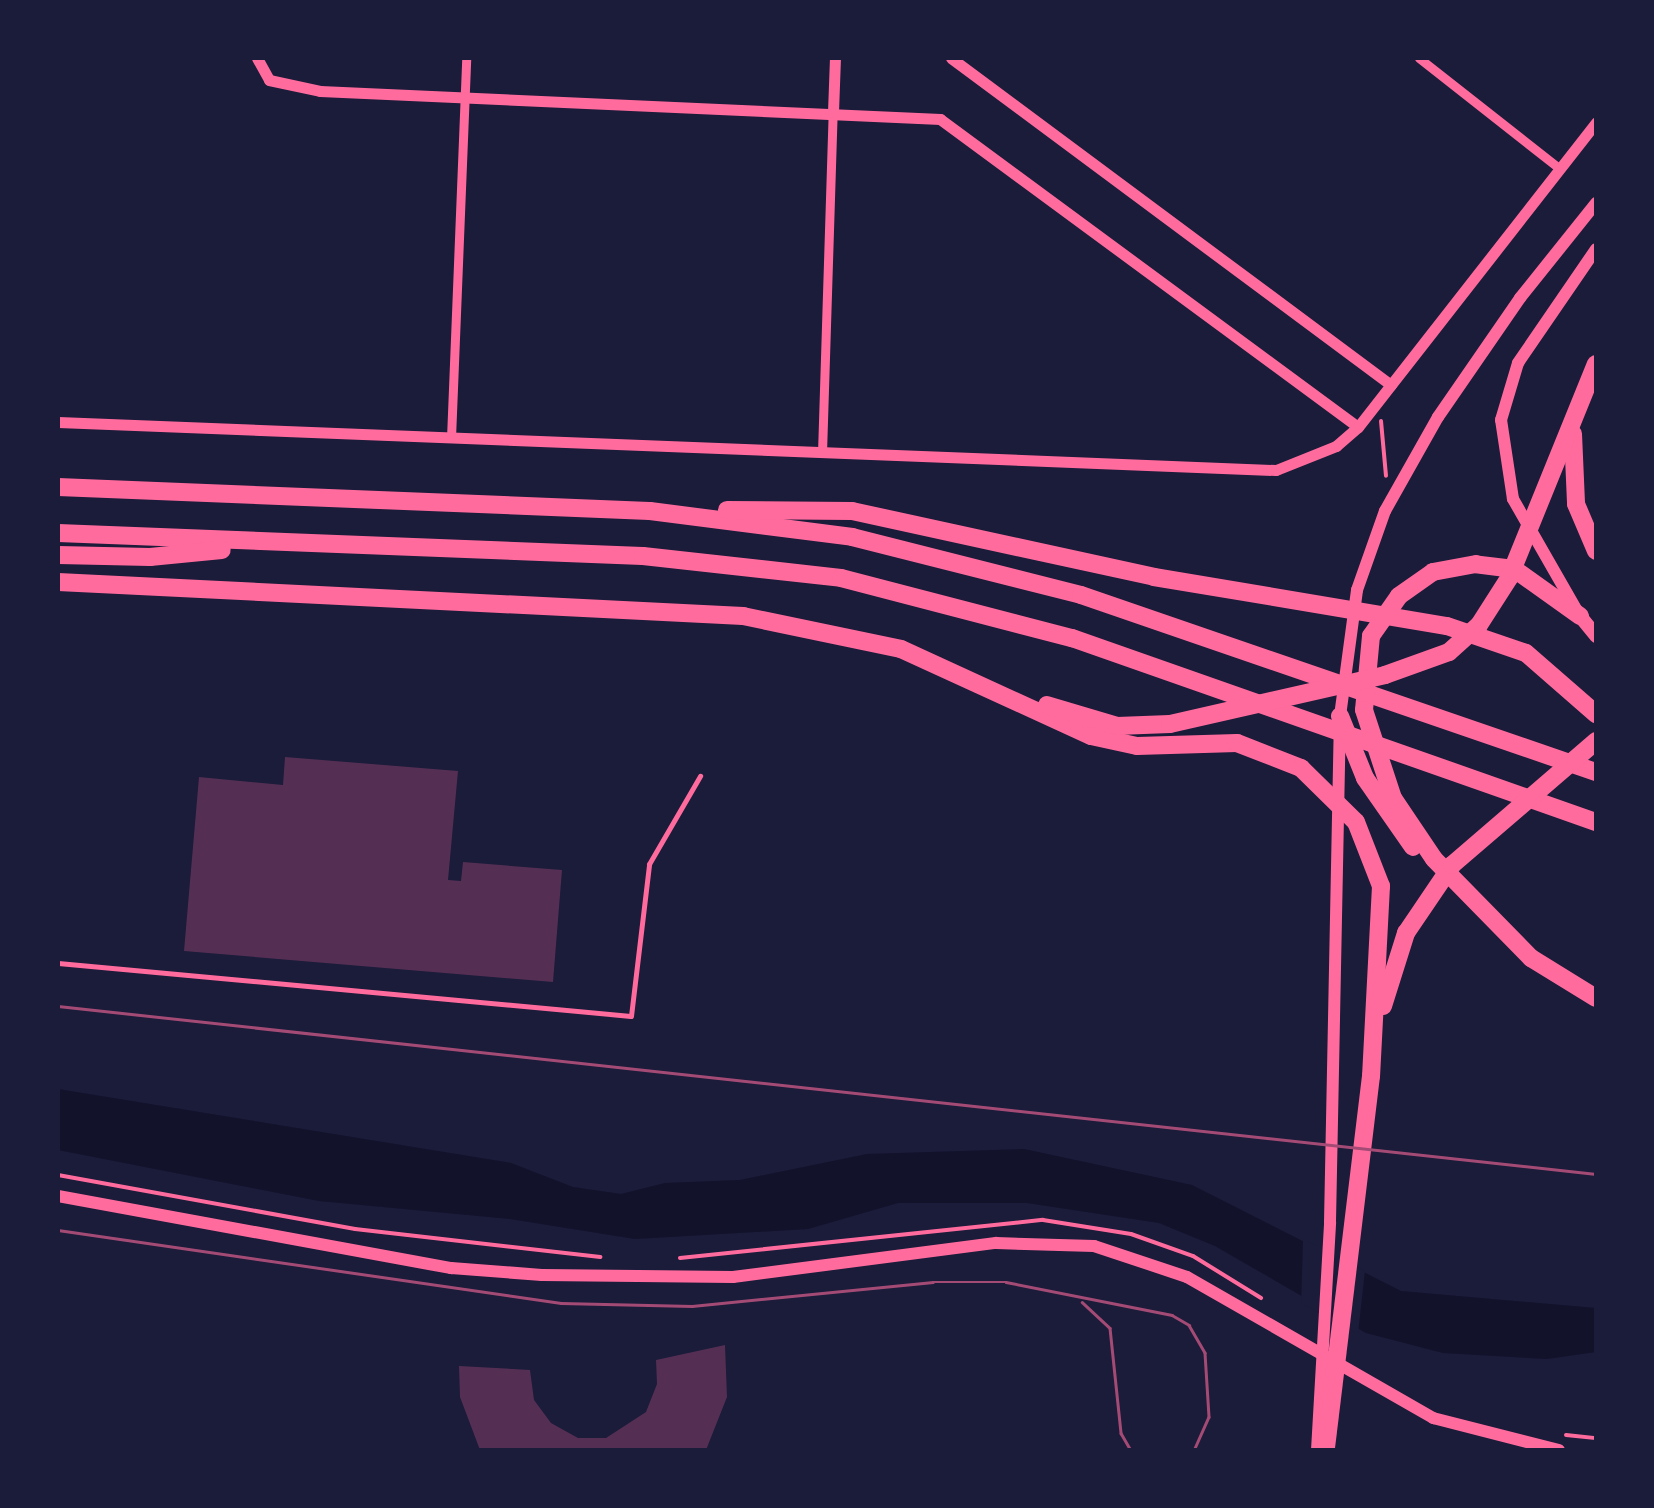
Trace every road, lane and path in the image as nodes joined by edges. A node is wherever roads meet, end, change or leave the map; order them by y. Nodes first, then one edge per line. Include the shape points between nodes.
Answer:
1 (256, 58) edge
2 (466, 58) edge
3 (835, 58) edge
4 (951, 58) edge
5 (1419, 58) edge
6 (464, 94) junction
7 (833, 112) junction
8 (1596, 122) edge
9 (1559, 168) junction
10 (1596, 203) edge
11 (1596, 250) edge
12 (1596, 364) edge
13 (1391, 385) junction
14 (1579, 401) junction
15 (1374, 407) junction
16 (58, 422) edge
17 (1358, 427) junction
18 (451, 438) junction
19 (822, 453) junction
20 (1386, 476) dead end
21 (58, 484) edge
22 (650, 512) junction
23 (58, 533) edge
24 (273, 544) junction
25 (1596, 551) edge
26 (58, 555) edge
27 (58, 582) edge
28 (1580, 616) junction
29 (1596, 636) edge
30 (953, 670) junction
31 (1593, 709) edge
32 (1340, 716) junction
33 (1596, 741) edge
34 (1596, 772) edge
35 (700, 776) dead end
36 (1596, 822) edge
37 (1464, 894) junction
38 (58, 963) edge
39 (1596, 998) edge
40 (1370, 1076) junction
41 (58, 1175) edge
42 (58, 1196) edge
43 (614, 1257) dead end
44 (663, 1258) dead end
45 (1276, 1308) dead end
46 (1317, 1450) edge
47 (1326, 1450) edge
48 (1560, 1450) edge

1 - 6 street via 269,80 286,87
2 - 6 street
3 - 7 street
4 - 13 street
5 - 9 street
6 - 7 street
6 - 18 street
7 - 17 street via 940,119
7 - 19 street
8 - 9 street
9 - 13 street
10 - 32 main road via 1438,417 1385,511 1357,590
11 - 28 main road via 1518,363 1500,420 1513,499
12 - 14 highway
13 - 15 street
14 - 25 highway via 1572,474
14 - 30 highway via 1495,604 1450,652 1196,720 1142,726 1091,722
15 - 17 street
15 - 20 path via 1383,426
16 - 18 street
17 - 19 street via 1336,446 1276,470
18 - 19 street
21 - 22 highway
22 - 31 highway via 852,511 1154,577 1447,626 1526,652
22 - 34 highway via 760,522 940,555 1118,607
23 - 24 highway
24 - 26 highway via 150,557
24 - 36 highway via 757,568 930,597 1072,638
27 - 30 highway via 686,609 863,638
28 - 29 main road
28 - 37 highway via 1531,577 1494,565 1433,572 1398,596 1371,636 1367,727 1393,798
30 - 40 highway via 1074,730 1114,742 1157,747 1213,741 1262,749 1301,768 1340,804 1364,835 1381,886
32 - 37 highway via 1364,778 1396,828
32 - 46 main road via 1330,1204
33 - 40 highway via 1452,866 1430,893 1392,969
35 - 38 lane via 648,864 631,1016
37 - 39 highway via 1531,958
40 - 47 highway
41 - 43 path via 355,1228
42 - 48 main road via 451,1268 542,1275 733,1277 996,1243 1094,1246 1187,1277 1434,1418
44 - 45 path via 739,1256 1043,1220 1131,1234 1193,1256

